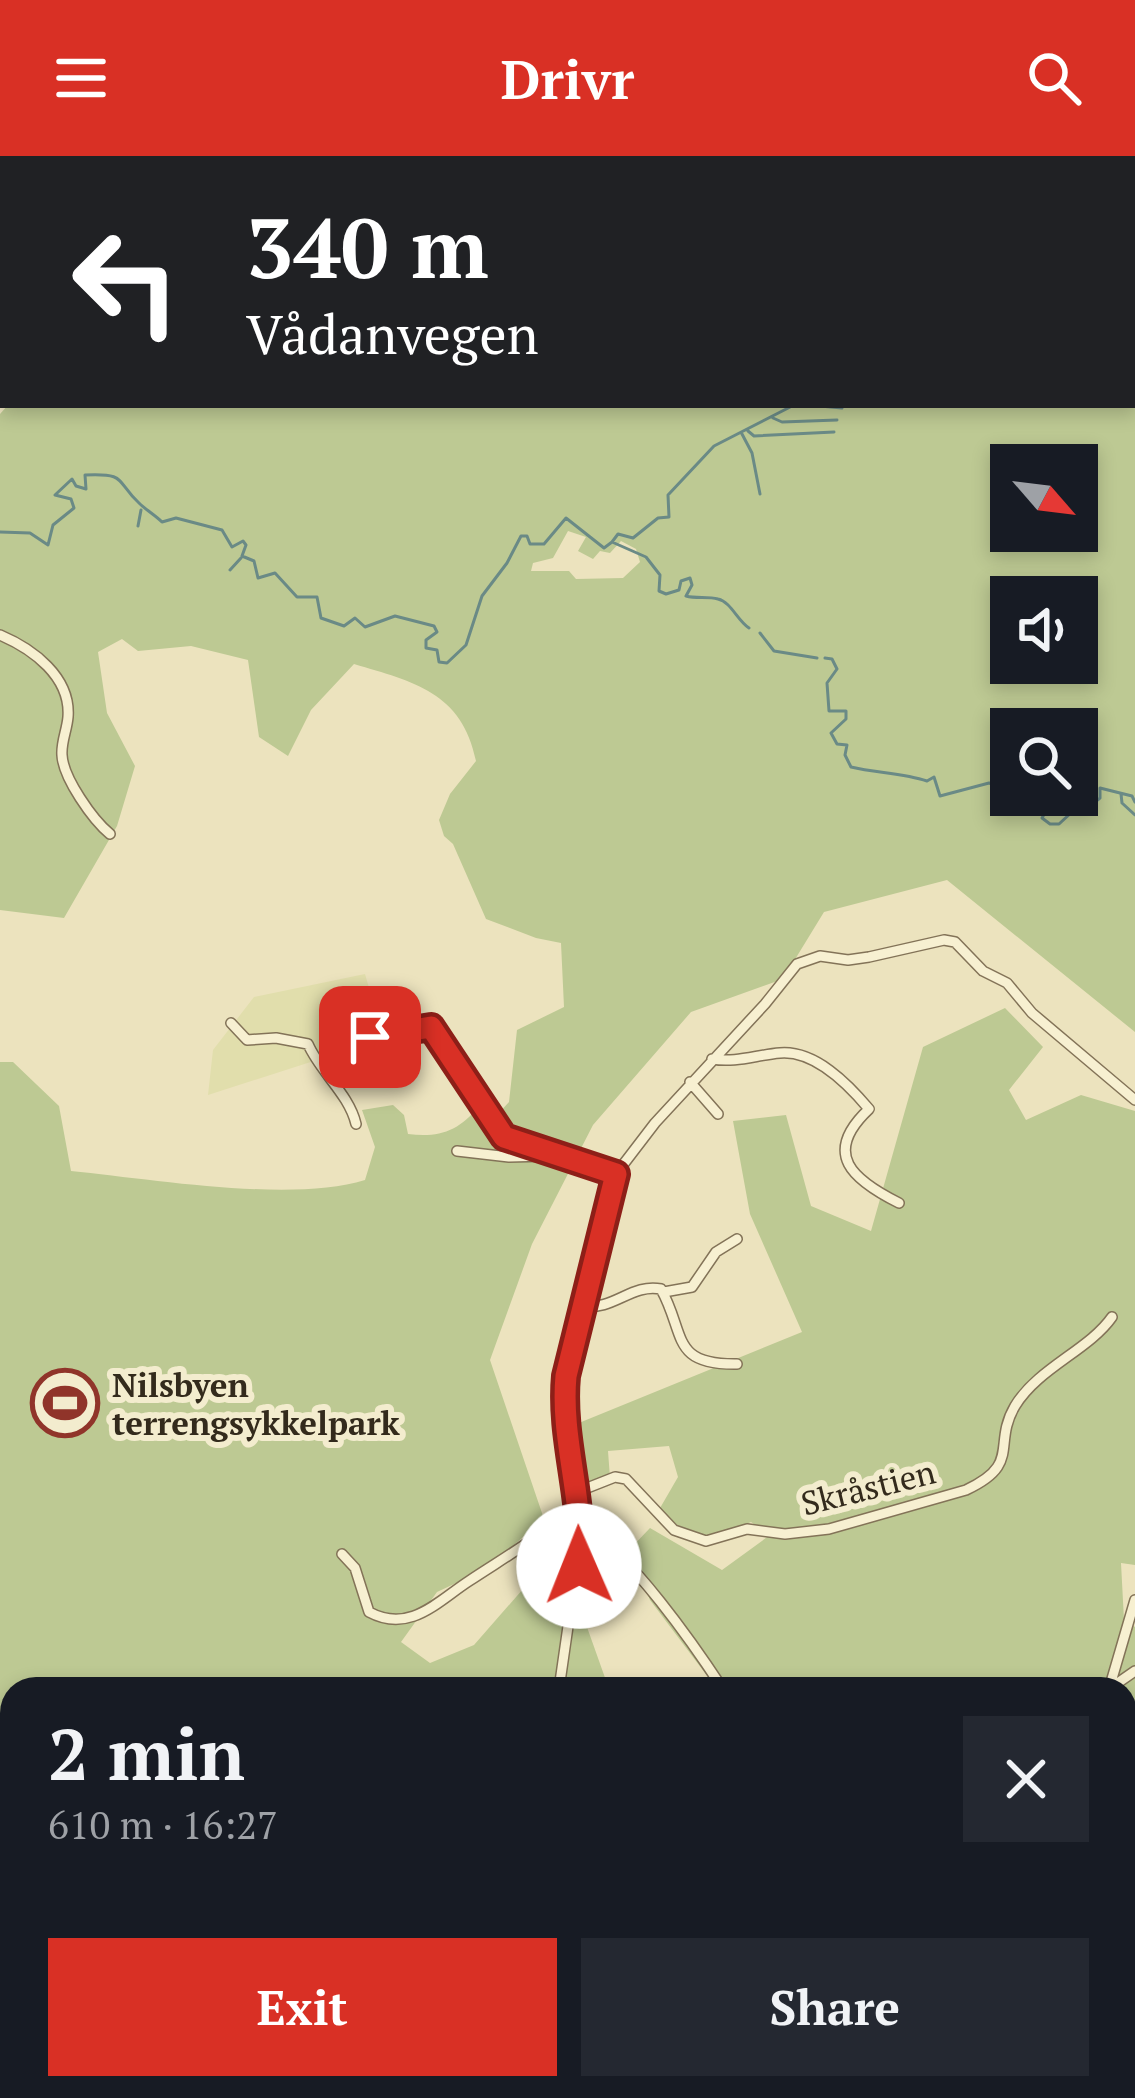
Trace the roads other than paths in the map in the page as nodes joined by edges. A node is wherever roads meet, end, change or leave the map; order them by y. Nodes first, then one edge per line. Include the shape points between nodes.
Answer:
1 (0, 634) edge
2 (110, 835) dead end
3 (232, 1023) dead end
4 (370, 1037) dead end
5 (712, 1059) junction
6 (690, 1082) junction
7 (1135, 1100) edge
8 (718, 1114) dead end
9 (356, 1124) dead end
10 (457, 1151) dead end
11 (552, 1156) junction
12 (616, 1174) junction
13 (899, 1203) dead end
14 (736, 1239) dead end
15 (664, 1292) junction
16 (583, 1306) junction
17 (1112, 1317) dead end
18 (737, 1364) dead end
19 (577, 1492) junction
20 (583, 1528) junction
21 (342, 1554) dead end
22 (1135, 1600) edge
23 (561, 1677) edge
24 (714, 1677) edge
25 (1113, 1677) edge

1 - 2 street via 62,682 63,764
3 - 9 street via 247,1040 308,1044
4 - 11 street via 434,1029 501,1134
5 - 6 street
5 - 7 street via 809,958 848,960 955,941
5 - 13 street via 788,1053 836,1076 869,1109 850,1136 851,1171
6 - 8 street
6 - 12 street
10 - 11 street
11 - 12 street
12 - 16 street
14 - 15 street via 692,1286
15 - 16 street via 642,1288 604,1306
15 - 18 street via 686,1350 708,1364
16 - 19 street via 564,1390
17 - 19 street, Skråstien via 1024,1395 996,1470 965,1490 829,1529 747,1529 706,1541 674,1530 626,1479
19 - 20 street
20 - 21 street via 548,1528 409,1618 369,1612
20 - 23 street
20 - 24 street via 648,1589
22 - 25 street

